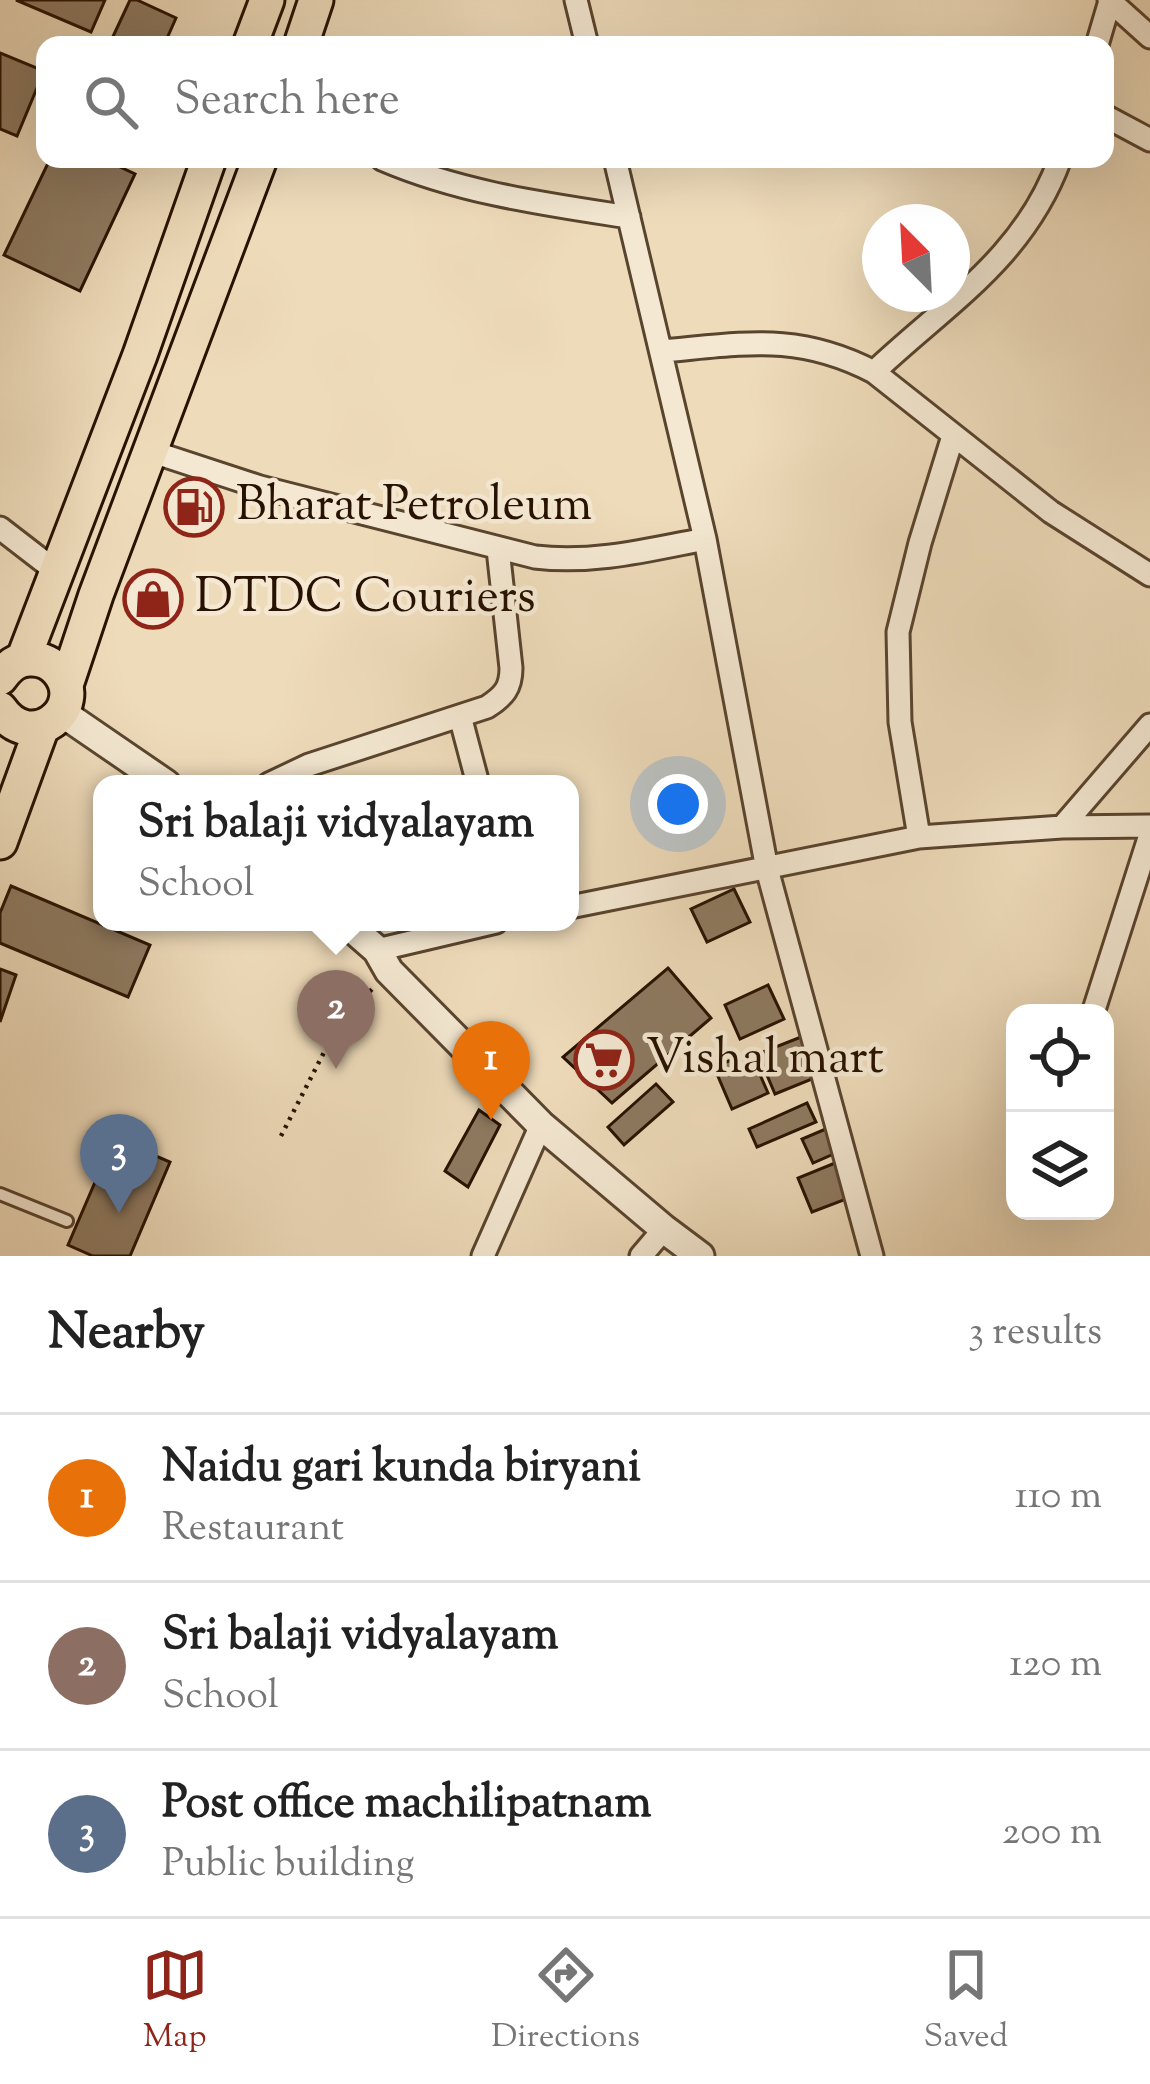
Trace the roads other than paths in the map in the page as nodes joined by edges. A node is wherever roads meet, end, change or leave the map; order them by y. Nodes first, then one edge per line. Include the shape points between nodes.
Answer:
1 (267, 0) edge
2 (316, 0) edge
3 (576, 0) edge
4 (1109, 1) edge
5 (253, 36) edge
6 (304, 36) edge
7 (585, 36) edge
8 (1099, 36) edge
9 (1150, 37) edge
10 (1114, 121) edge
11 (1150, 140) edge
12 (206, 168) edge
13 (257, 168) edge
14 (402, 168) edge
15 (617, 168) edge
16 (1057, 168) edge
17 (629, 217) junction
18 (661, 351) junction
19 (874, 372) junction
20 (953, 436) junction
21 (150, 451) junction
22 (0, 528) edge
23 (705, 539) junction
24 (499, 549) junction
25 (57, 572) junction
26 (1150, 575) edge
27 (12, 669) edge
28 (56, 708) junction
29 (1, 715) edge
30 (460, 716) junction
31 (1150, 725) edge
32 (153, 775) edge
33 (287, 775) edge
34 (476, 775) edge
35 (1150, 826) edge
36 (1062, 827) junction
37 (1150, 835) edge
38 (919, 836) junction
39 (0, 842) edge
40 (767, 869) junction
41 (579, 905) edge
42 (354, 931) edge
43 (469, 931) edge
44 (383, 960) junction
45 (1096, 1004) edge
46 (541, 1125) junction
47 (0, 1194) edge
48 (67, 1221) dead end
49 (664, 1229) junction
50 (483, 1256) edge
51 (641, 1256) edge
52 (700, 1256) edge
53 (872, 1256) edge

1 - 5 main road
2 - 6 main road
3 - 7 street
4 - 8 street
4 - 9 street
10 - 11 street
12 - 25 main road
13 - 21 main road
14 - 17 street via 507,198
15 - 17 street
16 - 19 street via 1008,250
17 - 18 street
18 - 19 street via 767,342 818,348
18 - 23 street
19 - 20 street
20 - 26 street
20 - 38 street via 898,632 900,722
21 - 24 street
21 - 28 main road
22 - 25 street
23 - 24 street via 568,561
23 - 40 street
24 - 30 street via 511,685 500,699
25 - 27 main road
27 - 28 main road via 45,661 62,675
28 - 29 main road via 31,729
28 - 32 street
28 - 39 main road
30 - 33 street
30 - 34 street
31 - 36 street
35 - 36 street
36 - 38 street
37 - 45 street
38 - 40 street
40 - 41 street
40 - 53 street
42 - 44 street
43 - 44 street
44 - 46 street
46 - 49 street
46 - 50 street
47 - 48 lane
49 - 51 street
49 - 52 street

